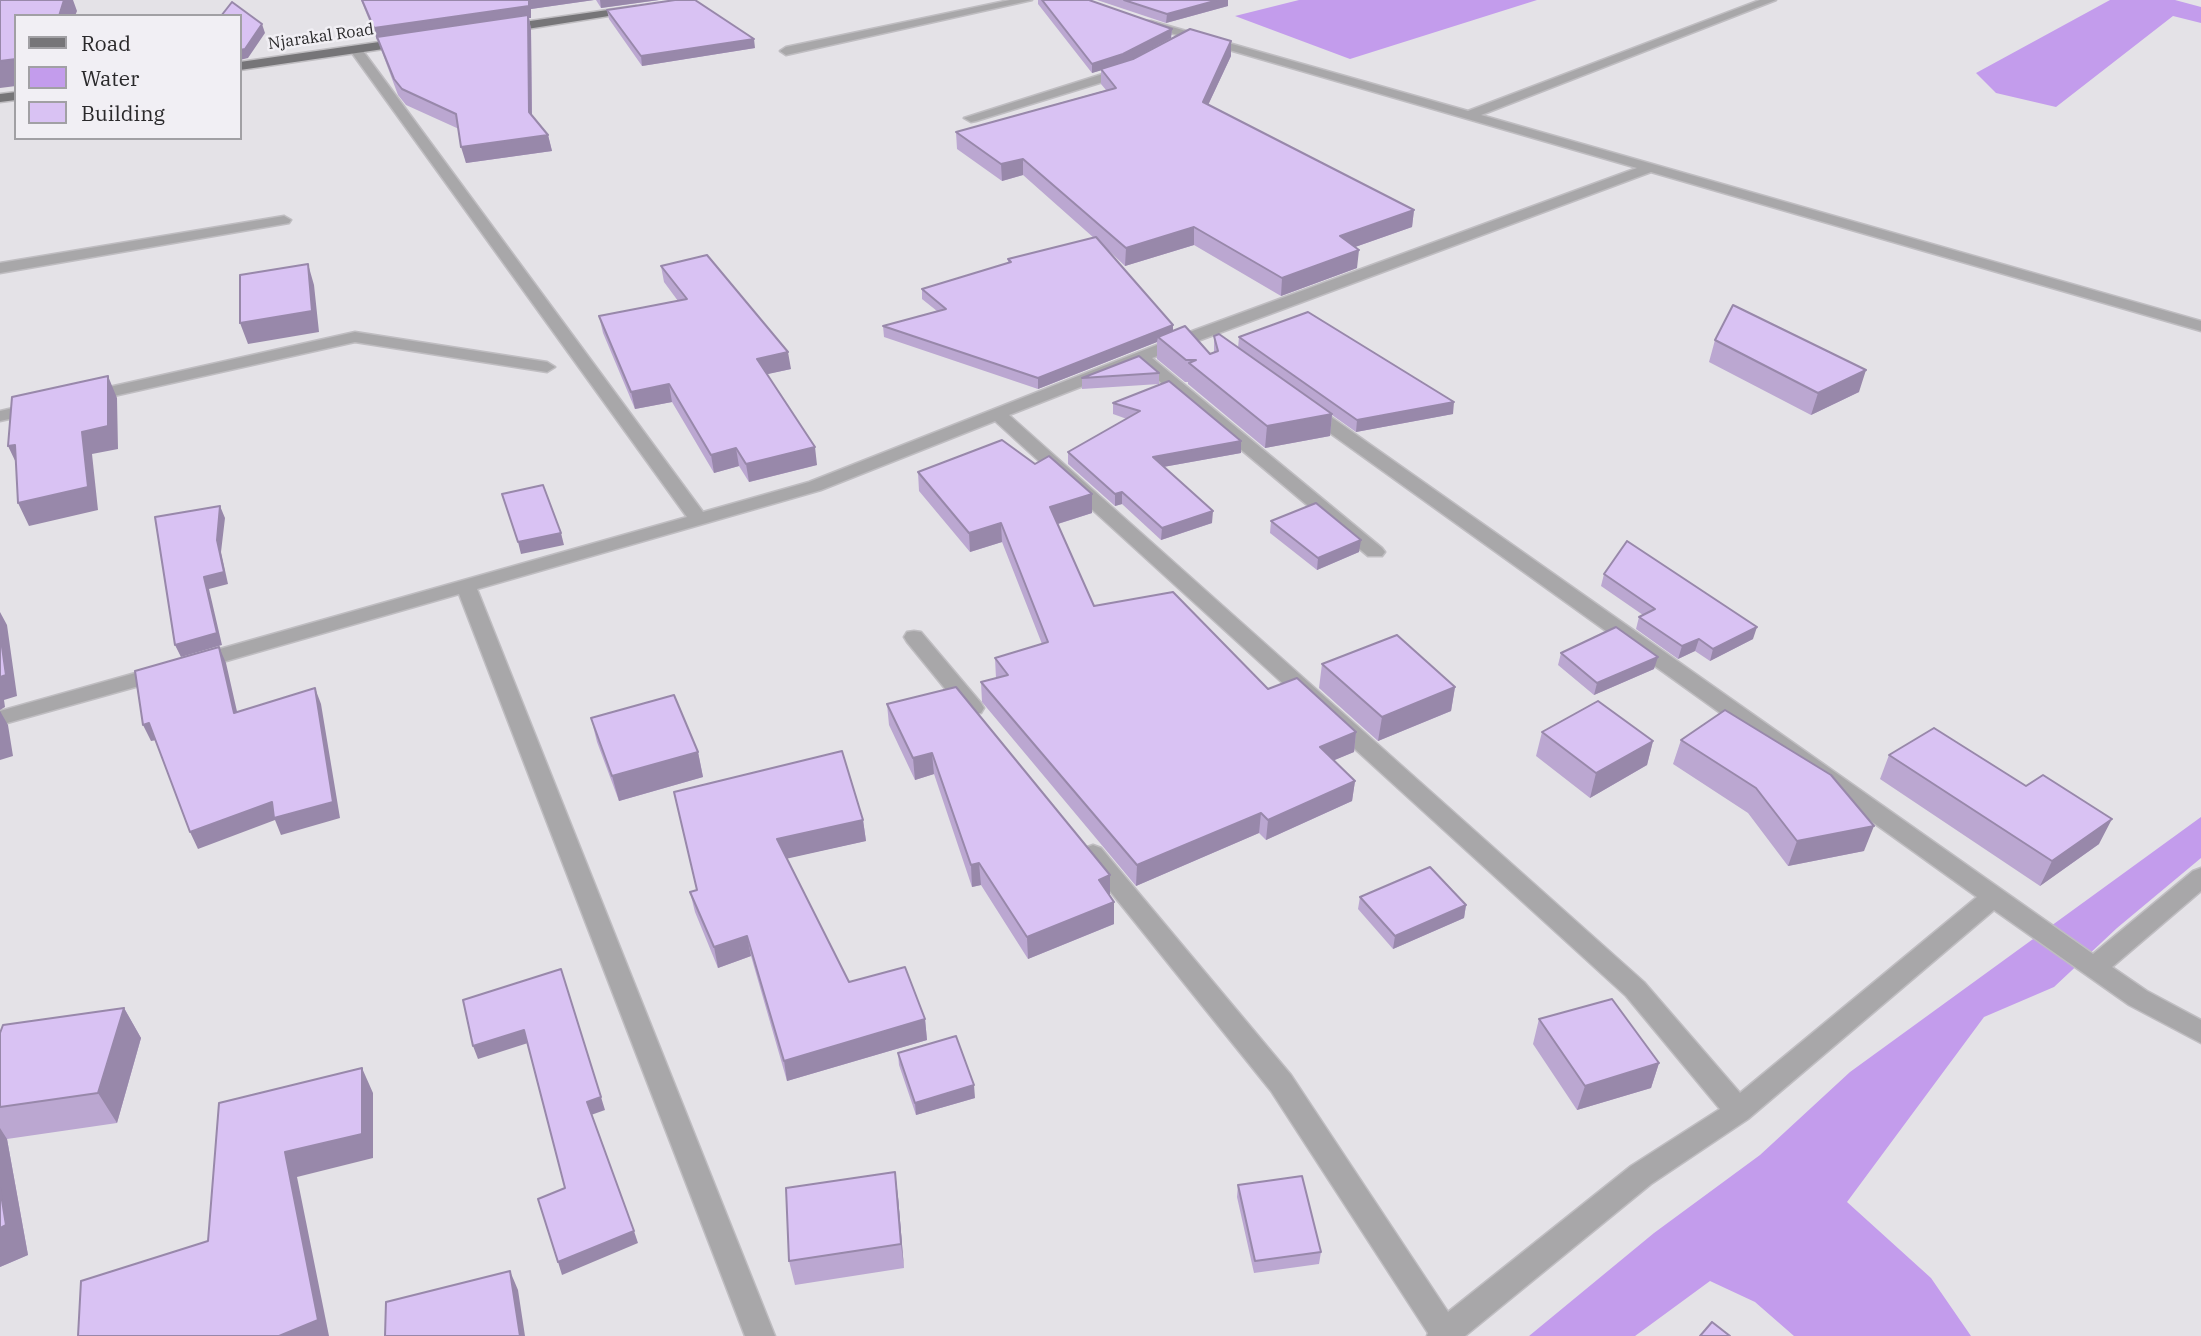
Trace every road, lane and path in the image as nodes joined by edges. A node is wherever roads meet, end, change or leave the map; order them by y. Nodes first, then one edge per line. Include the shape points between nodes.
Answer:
1 (1026, 0) edge
2 (1770, 0) edge
3 (644, 8) edge
4 (1137, 20) edge
5 (493, 30) edge
6 (425, 40) edge
7 (356, 50) junction
8 (786, 51) dead end
9 (1140, 63) edge
10 (242, 66) edge
11 (1467, 116) junction
12 (971, 118) dead end
13 (1647, 169) junction
14 (284, 220) dead end
15 (0, 268) edge
16 (2201, 326) edge
17 (1201, 333) junction
18 (1220, 347) edge
19 (1142, 358) junction
20 (547, 367) dead end
21 (1296, 401) edge
22 (998, 414) junction
23 (0, 416) edge
24 (699, 520) junction
25 (1375, 552) dead end
26 (466, 586) junction
27 (914, 637) dead end
28 (0, 718) edge
29 (984, 722) edge
30 (1080, 839) edge
31 (2201, 877) edge
32 (1994, 896) junction
33 (2094, 968) junction
34 (2201, 1032) edge
35 (1738, 1111) junction
36 (1444, 1335) edge
37 (760, 1336) edge

1 - 8 street
2 - 11 street
3 - 5 main road
4 - 11 street via 1182,40
6 - 7 main road, Njarakal Road
7 - 10 main road, Njarakal Road
7 - 24 street
9 - 12 street
11 - 13 street
13 - 16 street
13 - 17 street
14 - 15 street
17 - 18 street
17 - 19 street
19 - 22 street
19 - 25 street
20 - 23 street via 355,337
21 - 32 street
22 - 24 street via 815,486
22 - 35 street via 1635,989
24 - 26 street
26 - 28 street
26 - 37 street
27 - 29 street
30 - 36 street via 1281,1083
31 - 33 street
32 - 33 street
32 - 35 street
33 - 34 street
35 - 36 street via 1641,1175

